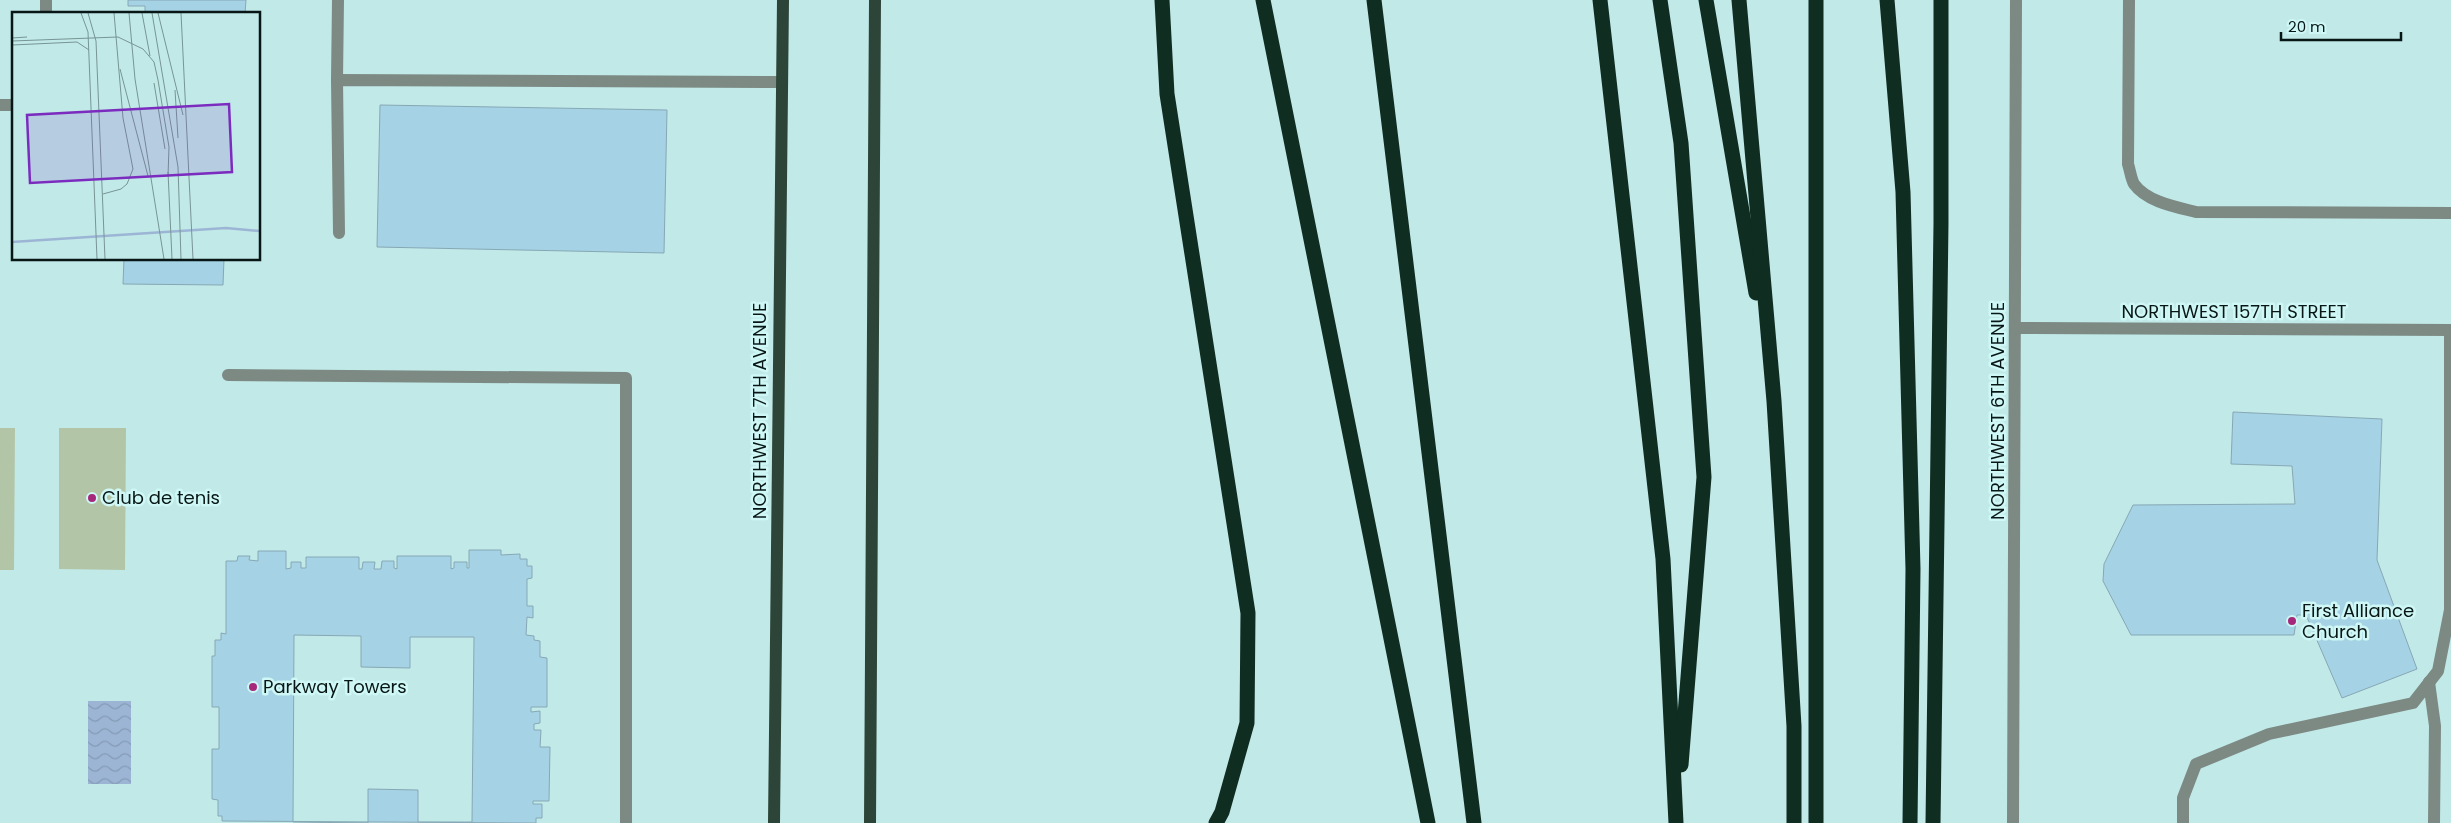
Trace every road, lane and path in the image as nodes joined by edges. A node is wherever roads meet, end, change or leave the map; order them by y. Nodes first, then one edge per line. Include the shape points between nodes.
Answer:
1 (338, 0) edge
2 (782, 0) edge
3 (875, 0) edge
4 (1162, 0) edge
5 (1263, 0) edge
6 (1374, 0) edge
7 (1600, 0) edge
8 (1660, 0) edge
9 (1706, 0) edge
10 (1739, 0) edge
11 (1816, 0) edge
12 (1887, 0) edge
13 (1941, 0) edge
14 (2016, 0) edge
15 (2129, 0) edge
16 (337, 80) junction
17 (780, 82) junction
18 (2451, 212) edge
19 (339, 233) dead end
20 (2016, 328) junction
21 (2450, 330) edge
22 (228, 374) dead end
23 (1774, 401) junction
24 (2450, 470) edge
25 (2450, 610) edge
26 (2429, 682) junction
27 (626, 823) edge
28 (774, 823) edge
29 (870, 823) edge
30 (1216, 823) edge
31 (1428, 823) edge
32 (1474, 823) edge
33 (1677, 823) edge
34 (1794, 823) edge
35 (1816, 823) edge
36 (1910, 823) edge
37 (1933, 823) edge
38 (2013, 823) edge
39 (2183, 823) edge
40 (2434, 823) edge

1 - 16 street
2 - 17 main road, NORTHWEST 7TH AVENUE
3 - 29 main road
4 - 30 highway via 1167,94 1248,612 1247,723
5 - 31 highway
6 - 32 highway
7 - 33 highway via 1664,559
8 - 33 highway via 1681,143 1704,477
9 - 23 highway
10 - 23 highway
11 - 35 highway
12 - 36 highway via 1903,192 1913,570
13 - 37 highway
14 - 20 street, NORTHWEST 6TH AVENUE
15 - 18 street via 2128,164 2134,183 2148,195 2171,206 2196,212
16 - 17 street
16 - 19 street
17 - 28 main road, NORTHWEST 7TH AVENUE
20 - 21 street, NORTHWEST 157TH STREET
20 - 38 street, NORTHWEST 6TH AVENUE
21 - 24 street
22 - 27 street via 626,378
23 - 34 highway via 1794,726
24 - 25 street
25 - 26 street via 2438,671
26 - 39 street via 2413,703 2269,734 2196,764 2183,798
26 - 40 street via 2435,726

